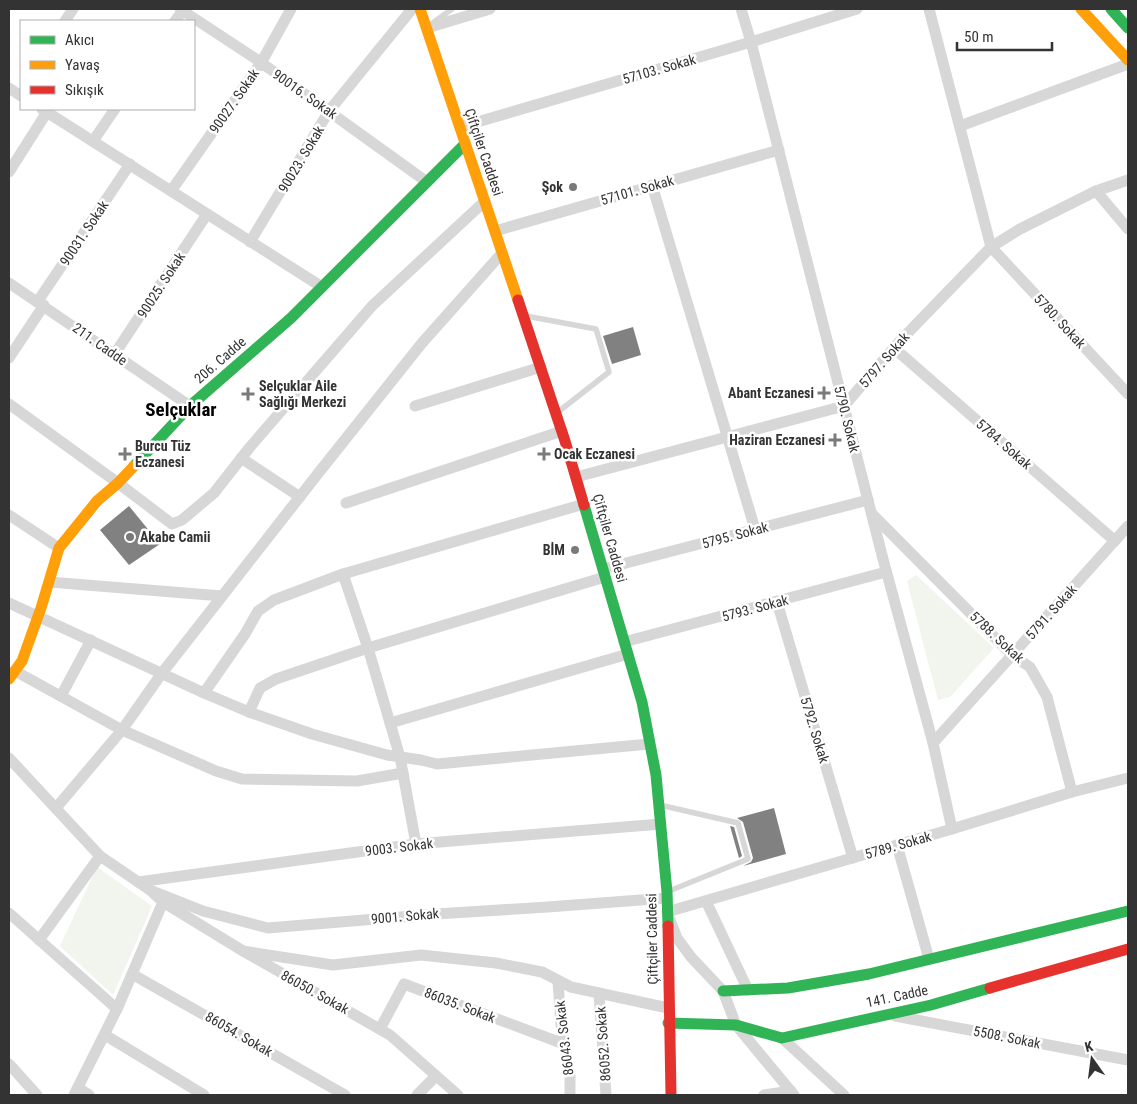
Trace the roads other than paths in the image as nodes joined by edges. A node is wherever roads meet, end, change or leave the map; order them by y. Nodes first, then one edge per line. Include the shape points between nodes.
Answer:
1 (73, 9) edge
2 (182, 9) edge
3 (291, 9) edge
4 (412, 9) edge
5 (420, 9) edge
6 (452, 9) edge
7 (490, 9) edge
8 (741, 9) edge
9 (857, 9) edge
10 (929, 9) edge
11 (1081, 9) edge
12 (1111, 9) edge
13 (827, 13) edge
14 (66, 20) edge
15 (176, 20) edge
16 (427, 28) junction
17 (1128, 28) edge
18 (751, 42) junction
19 (1128, 60) edge
20 (261, 63) junction
21 (1128, 64) edge
22 (44, 110) edge
23 (114, 110) edge
24 (329, 111) junction
25 (960, 126) junction
26 (460, 127) junction
27 (93, 141) junction
28 (465, 144) junction
29 (779, 150) junction
30 (130, 164) junction
31 (9, 172) edge
32 (1128, 180) edge
33 (427, 182) junction
34 (652, 185) junction
35 (171, 191) junction
36 (1096, 191) junction
37 (485, 201) junction
38 (207, 214) junction
39 (1128, 229) edge
40 (495, 231) junction
41 (250, 242) junction
42 (991, 247) junction
43 (502, 253) junction
44 (9, 283) edge
45 (322, 287) junction
46 (41, 303) junction
47 (523, 315) junction
48 (894, 348) junction
49 (114, 355) junction
50 (9, 358) edge
51 (541, 368) junction
52 (1128, 394) edge
53 (9, 404) edge
54 (190, 406) junction
55 (415, 406) dead end
56 (844, 406) junction
57 (556, 414) junction
58 (562, 430) junction
59 (728, 437) junction
60 (241, 458) junction
61 (576, 477) junction
62 (118, 483) junction
63 (300, 497) junction
64 (868, 500) junction
65 (346, 503) dead end
66 (584, 504) junction
67 (871, 513) junction
68 (9, 515) edge
69 (1128, 526) edge
70 (755, 529) junction
71 (1115, 541) junction
72 (59, 548) junction
73 (886, 572) junction
74 (604, 573) junction
75 (343, 574) junction
76 (49, 582) junction
77 (222, 596) junction
78 (777, 602) junction
79 (9, 603) edge
80 (38, 616) junction
81 (91, 640) junction
82 (624, 642) junction
83 (368, 648) junction
84 (628, 654) junction
85 (1012, 655) junction
86 (162, 673) junction
87 (11, 676) edge
88 (204, 693) junction
89 (61, 696) junction
90 (249, 712) junction
91 (390, 723) junction
92 (122, 730) junction
93 (932, 743) junction
94 (649, 744) junction
95 (400, 757) junction
96 (9, 758) edge
97 (403, 773) junction
98 (1128, 778) edge
99 (1072, 792) junction
100 (659, 805) junction
101 (56, 808) junction
102 (661, 824) junction
103 (952, 829) junction
104 (416, 844) junction
105 (897, 845) junction
106 (100, 856) junction
107 (853, 858) junction
108 (138, 882) junction
109 (150, 890) junction
110 (667, 895) junction
111 (706, 901) junction
112 (163, 902) junction
113 (1128, 911) edge
114 (667, 912) junction
115 (9, 913) edge
116 (39, 940) junction
117 (1128, 949) edge
118 (243, 951) junction
119 (929, 959) junction
120 (132, 974) junction
121 (558, 981) junction
122 (748, 990) junction
123 (724, 992) junction
124 (599, 993) junction
125 (668, 1008) junction
126 (118, 1010) junction
127 (886, 1014) junction
128 (668, 1024) junction
129 (736, 1025) junction
130 (380, 1029) junction
131 (105, 1035) junction
132 (782, 1038) junction
133 (564, 1044) junction
134 (1128, 1060) edge
135 (9, 1064) edge
136 (436, 1076) junction
137 (76, 1092) edge
138 (792, 1093) edge
139 (37, 1095) edge
140 (89, 1095) edge
141 (204, 1095) edge
142 (346, 1095) edge
143 (417, 1095) edge
144 (458, 1095) edge
145 (570, 1095) edge
146 (606, 1095) edge
147 (671, 1095) edge
148 (764, 1095) edge
149 (844, 1095) edge

1 - 14 street
2 - 15 street
2 - 20 street, 90016. Sokak
3 - 20 street, 90027. Sokak
4 - 24 street, 90023. Sokak
5 - 16 street, Çiftçiler Caddesi
6 - 16 lane
7 - 16 street
8 - 18 street, 5790. Sokak
9 - 13 street, 57103. Sokak
10 - 25 street
11 - 19 street
12 - 17 street
13 - 18 street, 57103. Sokak
16 - 26 street, Çiftçiler Caddesi
18 - 26 street, 57103. Sokak
18 - 29 street, 5790. Sokak
20 - 24 street, 90016. Sokak
20 - 35 street, 90027. Sokak
21 - 25 street
22 - 27 street
22 - 31 street
23 - 27 street
24 - 33 street, 90016. Sokak
24 - 41 street, 90023. Sokak
25 - 42 street
26 - 28 street, Çiftçiler Caddesi
27 - 30 street
28 - 33 street, 206. Cadde
28 - 37 street, Çiftçiler Caddesi
29 - 34 street, 57101. Sokak
29 - 56 street, 5790. Sokak
30 - 35 street
30 - 46 street, 90031. Sokak
32 - 36 street, 5797. Sokak
33 - 45 street, 206. Cadde
34 - 40 street, 57101. Sokak
34 - 59 street
35 - 38 street
36 - 39 street
36 - 42 street, 5797. Sokak
37 - 40 street, Çiftçiler Caddesi
37 - 60 street via 372,306
38 - 41 street
38 - 49 street, 90025. Sokak
40 - 43 street, Çiftçiler Caddesi
41 - 45 street
42 - 48 street, 5797. Sokak
42 - 52 street, 5780. Sokak
43 - 47 street, Çiftçiler Caddesi
43 - 63 street via 422,343
44 - 46 street, 211. Cadde
45 - 54 street, 206. Cadde
46 - 49 street, 211. Cadde
46 - 50 street, 90031. Sokak
47 - 51 street, Çiftçiler Caddesi
47 - 57 lane via 596,329 609,372
48 - 56 street, 5797. Sokak
48 - 71 street, 5784. Sokak
49 - 54 street, 211. Cadde
51 - 55 street
51 - 57 street, Çiftçiler Caddesi
53 - 62 street
54 - 62 street, 206. Cadde
56 - 59 street
56 - 64 street, 5790. Sokak
57 - 58 street, Çiftçiler Caddesi
58 - 61 street, Çiftçiler Caddesi
58 - 65 street
59 - 61 street
59 - 70 street
60 - 62 street via 214,493 182,520 172,524
60 - 63 street
61 - 66 street, Çiftçiler Caddesi
62 - 72 street, 206. Cadde via 97,501
63 - 77 street
64 - 67 street, 5790. Sokak
64 - 70 street, 5795. Sokak
66 - 74 street, Çiftçiler Caddesi
66 - 75 street
67 - 73 street, 5790. Sokak
67 - 85 street, 5788. Sokak
68 - 72 street
69 - 71 street, 5791. Sokak
70 - 74 street, 5795. Sokak
71 - 85 street, 5791. Sokak
72 - 76 street, 206. Cadde
73 - 78 street, 5793. Sokak
73 - 93 street, 5790. Sokak
74 - 82 street, Çiftçiler Caddesi
74 - 83 street, 5795. Sokak
75 - 83 street
75 - 88 street via 274,600 258,611
76 - 77 street
76 - 80 street, 206. Cadde
77 - 86 street
78 - 82 street, 5793. Sokak
78 - 107 street, 5792. Sokak
79 - 80 street
80 - 81 street
80 - 87 street, 206. Cadde via 22,660
81 - 86 street
81 - 89 street
82 - 84 street, Çiftçiler Caddesi
83 - 90 street, 5795. Sokak via 276,679 260,688
83 - 91 street
84 - 91 street
84 - 94 street, Çiftçiler Caddesi via 642,702
85 - 93 street, 5791. Sokak
85 - 99 street, 5788. Sokak via 1030,667 1047,697
86 - 88 street
86 - 92 street
87 - 89 street
88 - 90 street
89 - 92 street
90 - 95 street via 312,734
91 - 95 street
92 - 97 street via 242,779 357,781
92 - 101 street
93 - 103 street, 5790. Sokak
94 - 95 street via 437,764
94 - 100 street, Çiftçiler Caddesi
95 - 97 street
96 - 101 street
97 - 104 street
98 - 99 street, 5789. Sokak
99 - 103 street, 5789. Sokak
100 - 102 street, Çiftçiler Caddesi
100 - 110 lane via 738,823 748,859
101 - 106 street
102 - 104 street, 9003. Sokak
102 - 110 street, Çiftçiler Caddesi
103 - 105 street, 5789. Sokak
104 - 108 street, 9003. Sokak
105 - 107 street, 5789. Sokak
105 - 119 street
106 - 108 street
106 - 116 street
107 - 111 street, 5789. Sokak
108 - 109 street
109 - 110 street, 9001. Sokak via 203,911 268,928 548,908
109 - 112 street, 86050. Sokak
110 - 114 street, Çiftçiler Caddesi
111 - 114 street, 5789. Sokak
111 - 122 street
112 - 118 street, 86050. Sokak
112 - 120 street
113 - 119 street, 141. Cadde
114 - 123 street via 677,938
114 - 125 street, Çiftçiler Caddesi
115 - 116 street
116 - 126 street
117 - 127 street, 141. Cadde via 931,1005
118 - 121 street via 333,965 422,955 496,963 542,972
118 - 130 street, 86050. Sokak
119 - 122 street, 141. Cadde via 868,974 797,986
120 - 126 street
120 - 142 street, 86054. Sokak
121 - 124 street
121 - 133 street, 86043. Sokak
122 - 123 street, 141. Cadde
123 - 129 street
124 - 125 street
124 - 146 street, 86052. Sokak
125 - 128 street, Çiftçiler Caddesi
126 - 131 street
127 - 132 street, 141. Cadde
127 - 134 street, 5508. Sokak
128 - 129 street, 141. Cadde
128 - 147 street, Çiftçiler Caddesi
129 - 132 street, 141. Cadde
129 - 138 street
130 - 133 street, 86035. Sokak via 404,984
130 - 136 street, 86050. Sokak
131 - 137 street
131 - 141 street
132 - 149 street
133 - 145 street, 86043. Sokak
135 - 139 street
136 - 143 street
136 - 144 street, 86050. Sokak
137 - 140 street
138 - 148 street

